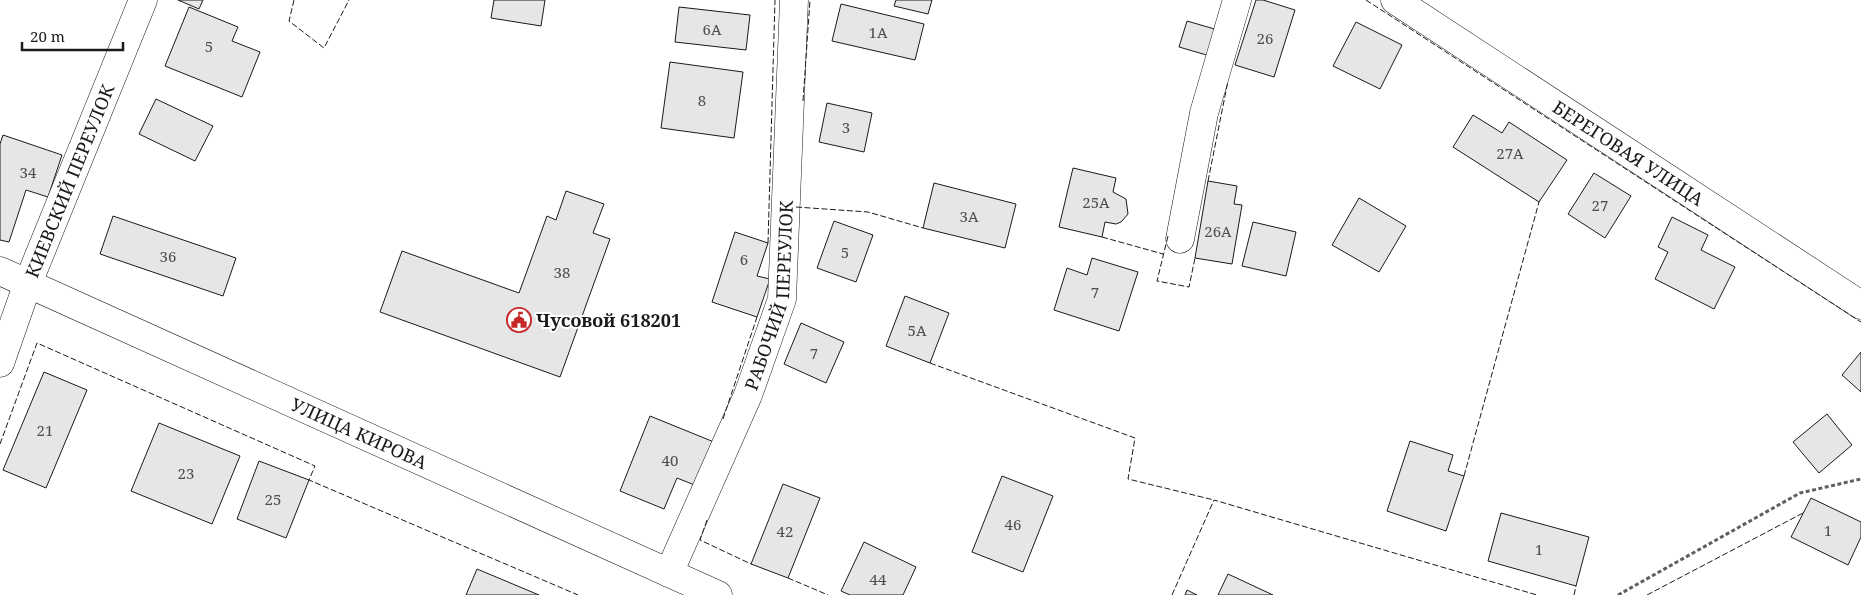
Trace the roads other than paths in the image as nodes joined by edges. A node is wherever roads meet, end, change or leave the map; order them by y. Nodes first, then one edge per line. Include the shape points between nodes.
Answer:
1 (143, 0) edge
2 (794, 0) edge
3 (1237, 0) edge
4 (1395, 0) edge
5 (1180, 240) dead end
6 (0, 271) edge
7 (28, 283) junction
8 (1861, 305) edge
9 (0, 363) edge
10 (669, 573) junction
11 (718, 595) edge

1 - 7 street, КИЕВСКИЙ ПЕРЕУЛОК
2 - 10 street, РАБОЧИЙ ПЕРЕУЛОК via 782,299 748,395
3 - 5 street via 1204,113
4 - 8 street, БЕРЕГОВАЯ УЛИЦА
6 - 7 street, УЛИЦА КИРОВА
7 - 9 street, КИЕВСКИЙ ПЕРЕУЛОК
7 - 10 street, УЛИЦА КИРОВА
10 - 11 street, УЛИЦА КИРОВА

